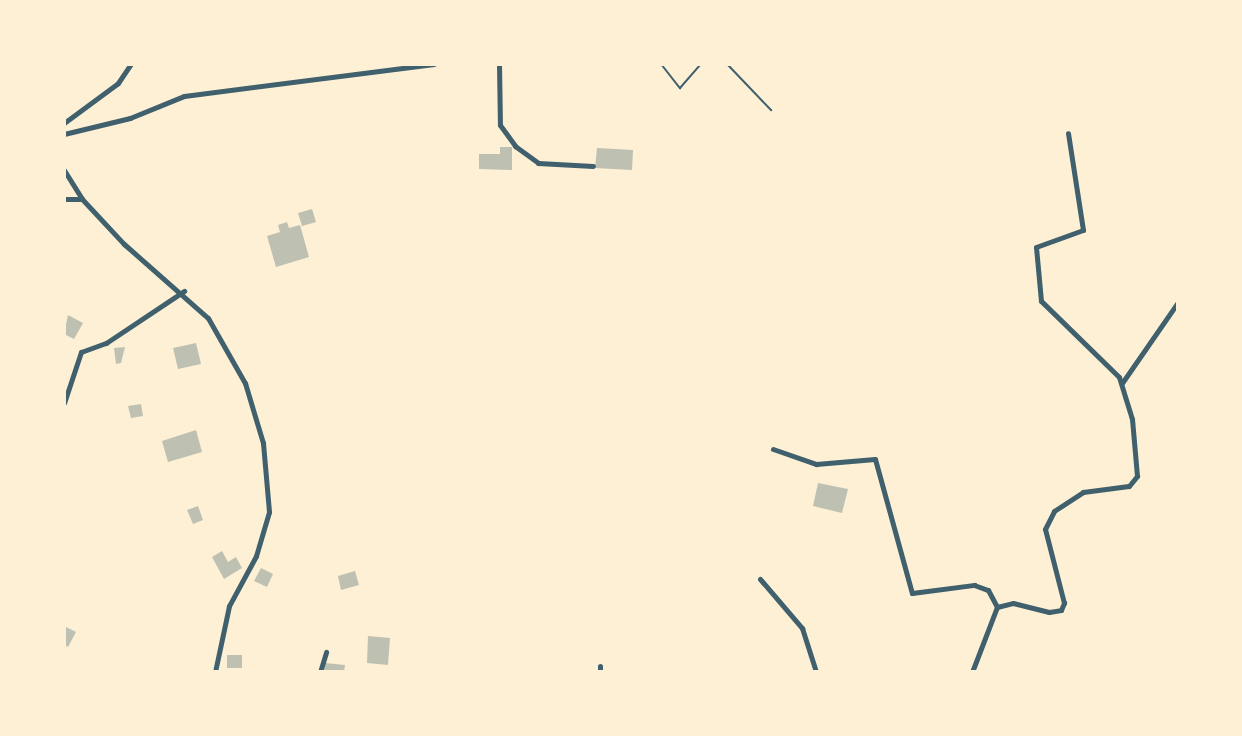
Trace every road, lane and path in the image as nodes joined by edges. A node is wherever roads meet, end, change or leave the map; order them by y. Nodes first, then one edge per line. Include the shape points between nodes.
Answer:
1 (131, 64) edge
2 (434, 64) edge
3 (499, 64) edge
4 (661, 64) edge
5 (701, 64) edge
6 (727, 64) edge
7 (771, 110) dead end
8 (64, 123) edge
9 (1068, 133) dead end
10 (64, 134) edge
11 (593, 166) dead end
12 (64, 170) edge
13 (64, 199) edge
14 (82, 199) junction
15 (184, 291) junction
16 (1178, 302) edge
17 (1122, 384) junction
18 (64, 403) edge
19 (773, 449) dead end
20 (760, 579) dead end
21 (997, 607) junction
22 (326, 652) dead end
23 (215, 672) edge
24 (320, 672) edge
25 (816, 672) edge
26 (972, 672) edge

1 - 8 street via 118,83
2 - 10 street via 184,96 130,118
3 - 11 street via 500,125 515,146 538,163
4 - 5 lane via 680,88
6 - 7 lane
9 - 17 street via 1083,230 1036,247 1041,301
12 - 14 street
13 - 14 street
14 - 15 street via 124,244
15 - 18 street via 106,343 81,352
15 - 23 street via 208,318 245,383 270,489 256,556 229,606
16 - 17 street
17 - 21 street via 1132,419 1134,483 1083,492 1049,519 1045,529 1064,603 1061,610 1013,603
19 - 21 street via 816,464 875,459 912,593 974,585 988,590
20 - 25 street via 802,628
21 - 26 street
22 - 24 street

